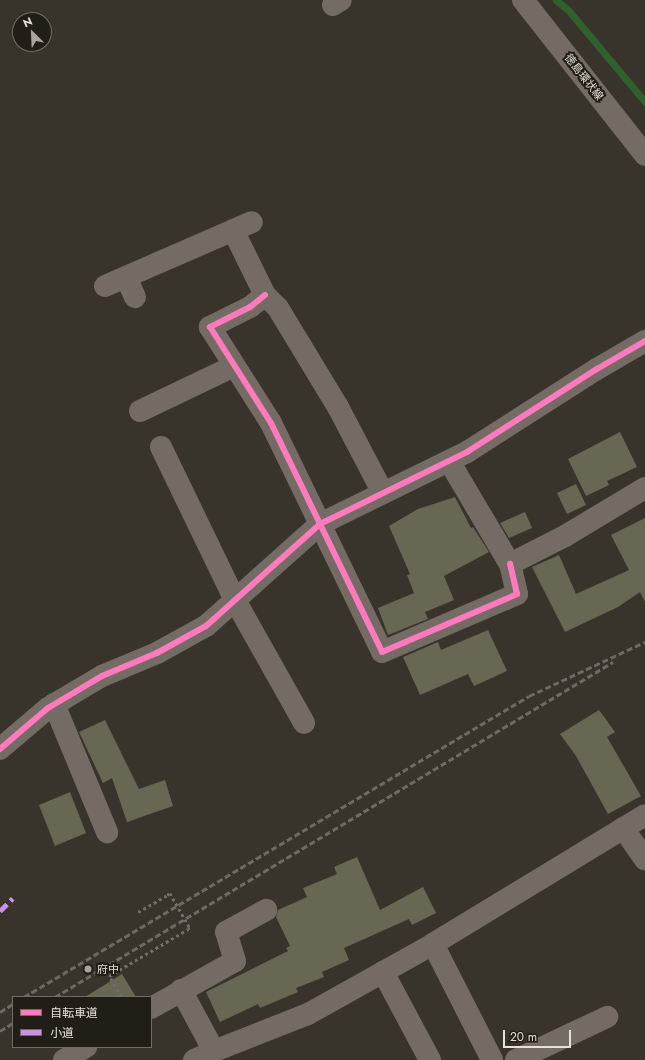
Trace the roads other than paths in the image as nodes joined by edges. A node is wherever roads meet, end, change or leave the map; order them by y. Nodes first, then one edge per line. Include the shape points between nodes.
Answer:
1 (523, 0) edge
2 (645, 155) edge
3 (126, 277) junction
4 (105, 286) dead end
5 (265, 296) junction
6 (135, 297) dead end
7 (645, 341) edge
8 (234, 366) junction
9 (140, 410) dead end
10 (161, 447) dead end
11 (449, 461) junction
12 (645, 488) edge
13 (384, 493) junction
14 (320, 524) junction
15 (510, 564) junction
16 (235, 600) junction
17 (54, 704) junction
18 (304, 723) dead end
19 (0, 749) edge
20 (645, 814) edge
21 (623, 828) junction
22 (107, 832) dead end
23 (645, 859) edge
24 (266, 910) dead end
25 (433, 944) junction
26 (383, 972) junction
27 (181, 990) junction
28 (152, 1007) edge
29 (607, 1016) dead end
30 (84, 1048) edge
31 (206, 1056) edge
32 (64, 1060) edge
33 (430, 1060) edge
34 (492, 1060) edge
35 (516, 1060) edge

1 - 2 main road, 徳島環状線
3 - 4 street
3 - 5 street via 242,226
3 - 6 street
5 - 8 street via 250,307 210,327
5 - 13 street via 278,308 338,407
7 - 11 street
8 - 9 street
8 - 14 street via 271,423
10 - 16 street
11 - 13 street
11 - 15 street
12 - 15 street via 564,536
13 - 14 street
14 - 15 street via 382,652 517,594
14 - 16 street
16 - 17 street via 206,626 157,653 102,676
16 - 18 street
17 - 19 street
17 - 22 street
20 - 21 street
21 - 23 street
21 - 25 street
24 - 27 street via 226,932 235,961
25 - 26 street
25 - 34 street
26 - 31 street via 308,1014
26 - 33 street
27 - 28 street
27 - 31 street
29 - 35 street
30 - 32 street

